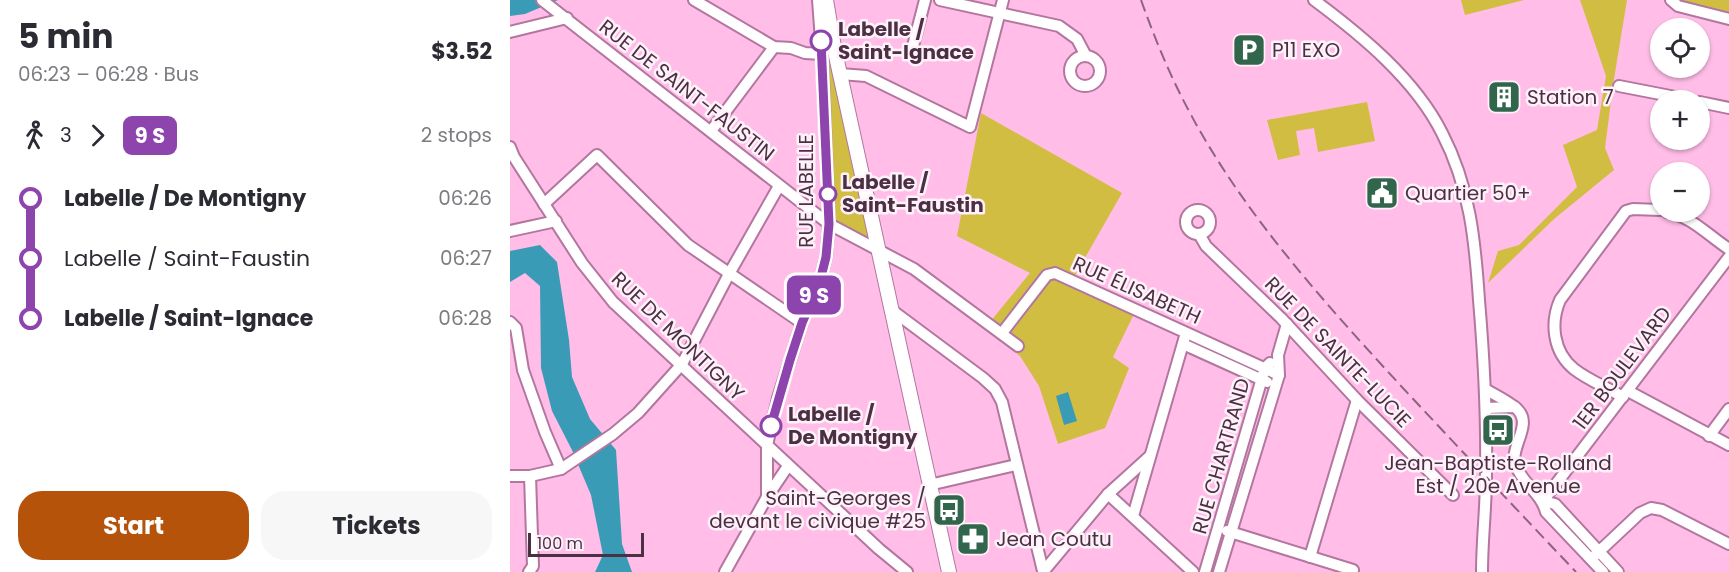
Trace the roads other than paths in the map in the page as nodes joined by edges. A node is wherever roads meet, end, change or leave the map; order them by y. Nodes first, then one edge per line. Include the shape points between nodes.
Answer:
1 (542, 0) edge
2 (694, 0) edge
3 (818, 0) edge
4 (826, 0) edge
5 (926, 0) edge
6 (940, 0) edge
7 (1003, 0) edge
8 (1314, 0) edge
9 (1671, 0) edge
10 (1000, 14) junction
11 (567, 18) junction
12 (1729, 19) edge
13 (510, 32) edge
14 (913, 46) dead end
15 (774, 47) junction
16 (828, 50) junction
17 (1086, 56) dead end
18 (840, 74) junction
19 (1619, 86) dead end
20 (1650, 92) edge
21 (1710, 104) edge
22 (1729, 108) edge
23 (711, 131) junction
24 (510, 147) edge
25 (779, 186) junction
26 (544, 204) junction
27 (1650, 209) edge
28 (556, 221) junction
29 (1691, 222) edge
30 (829, 224) junction
31 (510, 231) edge
32 (1199, 234) dead end
33 (1729, 249) edge
34 (878, 250) junction
35 (1729, 257) edge
36 (729, 274) junction
37 (892, 311) junction
38 (802, 323) junction
39 (1287, 324) junction
40 (513, 325) edge
41 (1002, 333) junction
42 (1186, 333) junction
43 (1183, 344) junction
44 (1018, 346) dead end
45 (1278, 355) junction
46 (682, 364) junction
47 (1265, 368) junction
48 (1279, 375) junction
49 (1262, 380) junction
50 (1275, 387) junction
51 (1485, 389) junction
52 (1626, 394) junction
53 (1357, 400) junction
54 (1515, 407) junction
55 (1486, 408) junction
56 (1729, 409) edge
57 (1709, 436) junction
58 (767, 445) junction
59 (1729, 445) edge
60 (1150, 456) junction
61 (1016, 465) junction
62 (565, 466) junction
63 (788, 466) junction
64 (510, 476) edge
65 (530, 476) junction
66 (929, 485) junction
67 (1108, 494) junction
68 (1453, 495) dead end
69 (766, 497) junction
70 (1543, 501) junction
71 (1132, 516) junction
72 (1218, 528) junction
73 (1232, 532) junction
74 (1729, 543) edge
75 (1595, 556) junction
76 (1310, 557) junction
77 (1047, 570) edge
78 (1353, 570) dead end
79 (1482, 571) edge
80 (529, 572) edge
81 (725, 572) edge
82 (907, 572) edge
83 (950, 572) edge
84 (1193, 572) edge
85 (1205, 572) edge
86 (1220, 572) edge
87 (1603, 572) edge
88 (1618, 572) edge

1 - 11 street, RUE DE SAINT-FAUSTIN
2 - 15 street
3 - 16 main road, RUE LABELLE
4 - 16 main road
5 - 14 street
6 - 10 street
7 - 10 street
8 - 51 street via 1395,69 1441,130 1459,168 1475,241
9 - 12 street via 1678,6
10 - 17 street via 1059,26 1077,39
10 - 18 street via 970,127 866,76
11 - 13 street
11 - 23 street, RUE DE SAINT-FAUSTIN
15 - 16 street via 805,53
15 - 23 street
16 - 18 main road
16 - 30 street, RUE LABELLE
18 - 34 main road
19 - 20 street
21 - 22 street
23 - 25 street, RUE DE SAINT-FAUSTIN
24 - 26 street, RUE DE MONTIGNY
25 - 30 street, RUE DE SAINT-FAUSTIN
25 - 36 street
26 - 28 street, RUE DE MONTIGNY
26 - 36 street via 597,154 688,245
27 - 52 street via 1626,211 1555,312 1554,332 1567,362
28 - 31 street
28 - 46 street, RUE DE MONTIGNY via 613,302
29 - 33 street
30 - 34 street, RUE DE SAINT-FAUSTIN
30 - 38 street, RUE LABELLE via 820,281
32 - 39 street, RUE DE SAINTE-LUCIE via 1206,246
34 - 37 main road
34 - 41 street, RUE DE SAINT-FAUSTIN via 914,269
35 - 52 street, 1ER BOULEVARD
36 - 38 street
36 - 46 street
37 - 61 street via 994,389 1002,402
37 - 66 main road
38 - 58 street, RUE LABELLE
39 - 45 street, RUE CHARTRAND
39 - 53 street, RUE DE SAINTE-LUCIE
40 - 62 street via 523,370 545,432
41 - 42 street, RUE ÉLISABETH via 1050,273 1055,273
41 - 44 street, RUE DE SAINT-FAUSTIN
42 - 43 street
42 - 47 street, RUE ÉLISABETH
43 - 49 street, RUE ÉLISABETH
43 - 60 street
45 - 47 street, RUE CHARTRAND
45 - 48 street, RUE CHARTRAND
46 - 58 street, RUE DE MONTIGNY
46 - 62 street via 638,413
47 - 48 street, RUE ÉLISABETH
47 - 49 street, RUE CHARTRAND
48 - 50 street, RUE CHARTRAND
49 - 50 street, RUE ÉLISABETH
49 - 72 street, RUE CHARTRAND
50 - 73 street, RUE CHARTRAND
51 - 54 street
51 - 55 street
52 - 57 street
52 - 70 street, 1ER BOULEVARD
53 - 68 street, RUE DE SAINTE-LUCIE
53 - 76 street
54 - 55 street
54 - 70 street via 1522,425 1515,464
55 - 79 street
56 - 57 street
57 - 59 street
58 - 63 street, RUE DE MONTIGNY
58 - 69 street, RUE LABELLE
60 - 67 street
60 - 71 street
61 - 66 street
61 - 77 street
62 - 65 street
63 - 69 street
63 - 82 street, RUE DE MONTIGNY
64 - 65 street
65 - 80 street via 533,566
66 - 83 main road
67 - 71 street
67 - 77 street
69 - 81 street
70 - 75 street via 1546,512
71 - 84 street
72 - 73 street
72 - 85 street, RUE CHARTRAND
73 - 76 street
73 - 86 street, RUE CHARTRAND
74 - 75 street via 1651,508 1640,513
75 - 87 street
75 - 88 street
76 - 78 street

